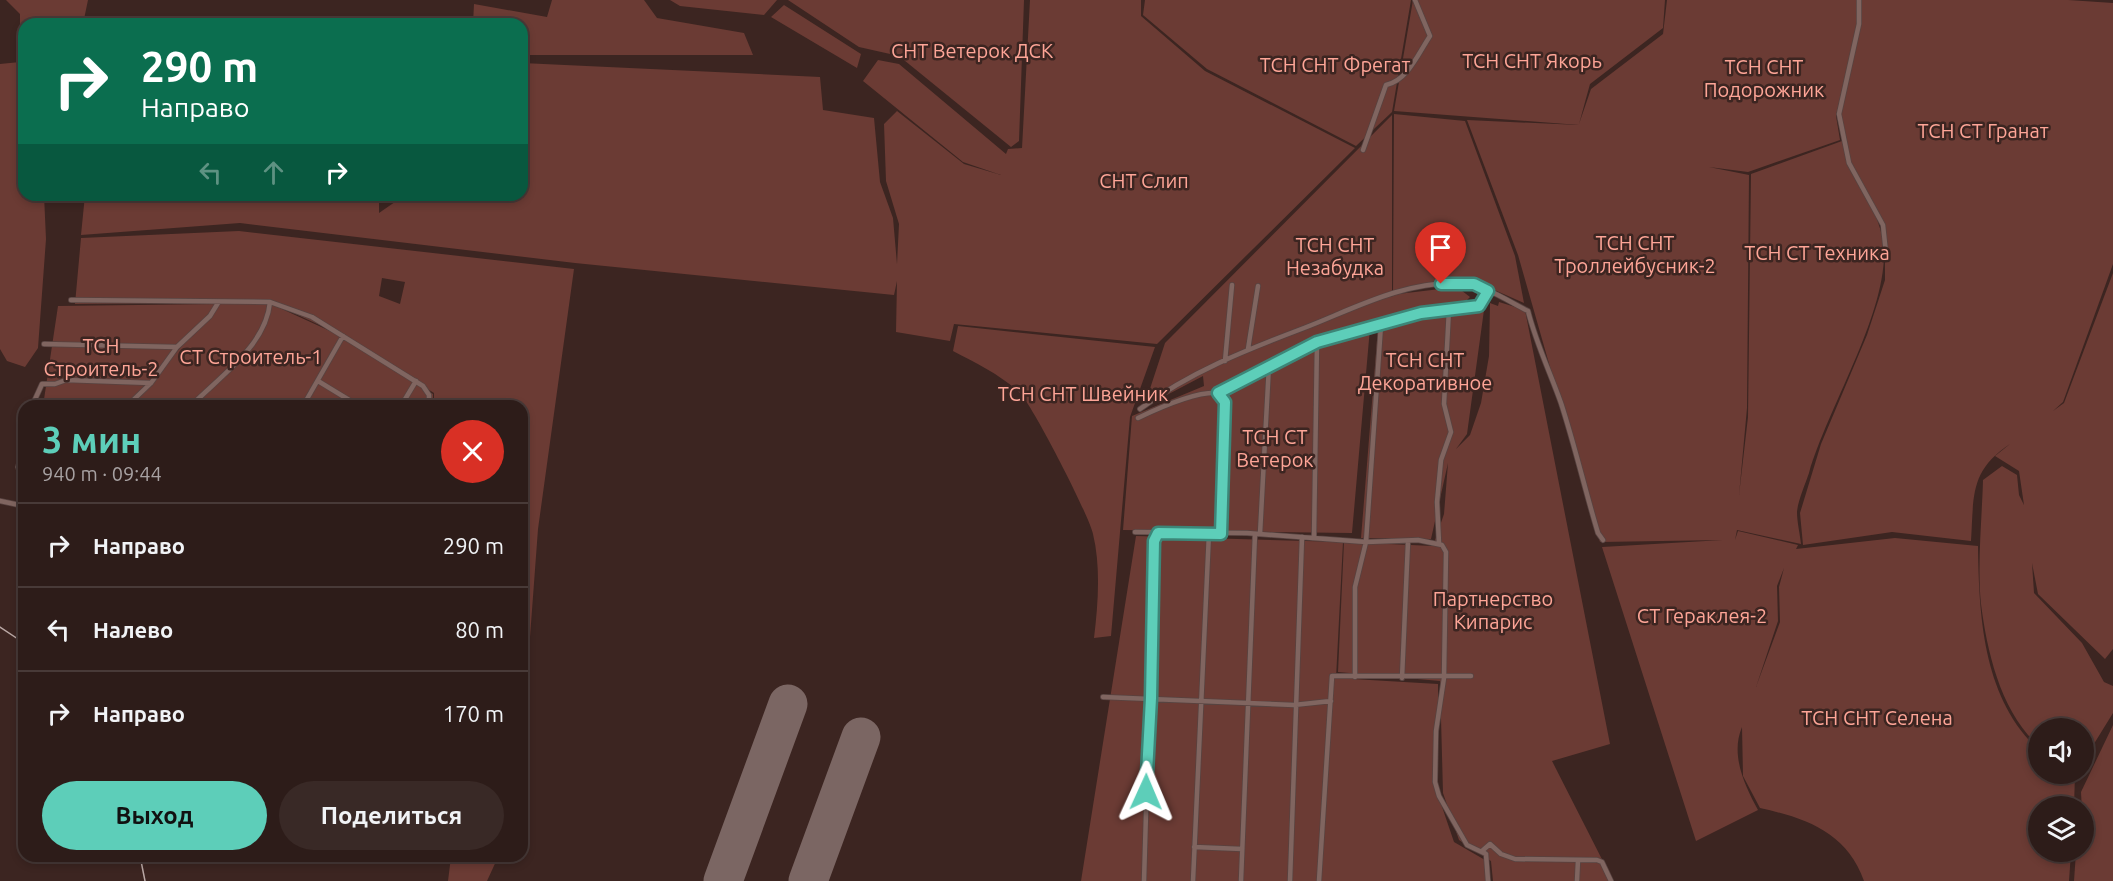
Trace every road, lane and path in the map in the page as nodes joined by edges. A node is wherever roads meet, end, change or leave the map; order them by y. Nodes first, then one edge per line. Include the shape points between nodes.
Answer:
1 (1415, 0) edge
2 (1859, 0) edge
3 (1363, 150) dead end
4 (1886, 253) dead end
5 (1232, 285) dead end
6 (1258, 286) dead end
7 (1488, 291) junction
8 (71, 300) dead end
9 (270, 302) junction
10 (218, 303) junction
11 (1449, 309) junction
12 (1381, 325) junction
13 (343, 336) junction
14 (1317, 342) junction
15 (44, 344) dead end
16 (177, 347) junction
17 (1248, 349) junction
18 (1225, 361) junction
19 (1269, 365) junction
20 (318, 381) junction
21 (416, 381) junction
22 (151, 383) junction
23 (1218, 393) junction
24 (35, 400) edge
25 (133, 400) edge
26 (197, 400) edge
27 (307, 400) edge
28 (349, 400) edge
29 (405, 400) edge
30 (428, 400) edge
31 (1140, 409) dead end
32 (1138, 418) dead end
33 (18, 499) edge
34 (0, 501) edge
35 (15, 504) junction
36 (18, 505) edge
37 (1135, 532) dead end
38 (1158, 533) junction
39 (1209, 533) junction
40 (1221, 534) junction
41 (1258, 534) junction
42 (1302, 537) junction
43 (1314, 538) junction
44 (1603, 540) dead end
45 (1366, 542) junction
46 (1408, 542) junction
47 (1439, 543) junction
48 (1355, 676) junction
49 (1471, 676) dead end
50 (1402, 678) junction
51 (1444, 678) junction
52 (1103, 697) dead end
53 (1151, 698) junction
54 (1202, 701) junction
55 (1331, 701) junction
56 (1248, 702) junction
57 (1294, 705) junction
58 (1194, 847) junction
59 (1242, 849) junction
60 (1486, 855) junction
61 (1578, 860) junction
62 (1144, 881) edge
63 (1193, 881) edge
64 (1241, 881) edge
65 (1290, 881) edge
66 (1319, 881) edge
67 (1488, 881) edge
68 (1577, 881) edge
69 (1611, 881) edge

1 - 3 street via 1430,36 1408,71 1386,85
2 - 4 street via 1859,24 1839,114 1849,163 1883,225
5 - 18 street
6 - 17 street
7 - 11 street via 1479,306
7 - 17 street via 1458,282 1399,291
7 - 44 street via 1528,311 1536,342 1562,405
8 - 10 street
9 - 10 street
9 - 13 street via 312,317
9 - 26 street via 256,341
10 - 16 street via 210,316
11 - 12 street
11 - 47 street via 1444,404 1451,432 1441,460
12 - 14 street
12 - 45 street
13 - 20 street
13 - 21 street
14 - 19 street
14 - 43 street
15 - 16 street
16 - 22 street
17 - 18 street
18 - 31 street via 1171,387
19 - 23 street
19 - 41 street
20 - 27 street
20 - 28 street
21 - 29 street
21 - 30 street via 426,390
22 - 24 street via 66,380 42,384
22 - 25 street
23 - 32 street via 1208,392 1165,405
23 - 40 street via 1225,402
33 - 35 street
34 - 35 street
35 - 36 street
37 - 38 street
38 - 39 street
38 - 53 street via 1154,541
39 - 40 street
39 - 54 street
40 - 41 street
41 - 42 street
41 - 56 street
42 - 43 street
42 - 57 street
43 - 45 street
45 - 46 street
45 - 48 street via 1355,587
46 - 47 street
46 - 50 street
47 - 51 street via 1446,552
48 - 50 street
48 - 55 street via 1332,676
49 - 51 street
50 - 51 street
51 - 60 street via 1436,731 1438,796 1467,845
52 - 53 street
53 - 54 street
53 - 62 street via 1146,747
54 - 56 street
54 - 58 street
55 - 57 street
55 - 66 street
56 - 57 street
56 - 59 street
57 - 65 street
58 - 59 street
58 - 63 street
59 - 64 street
60 - 61 street via 1483,849 1490,844 1515,859
60 - 67 street
61 - 68 street
61 - 69 street via 1602,862

